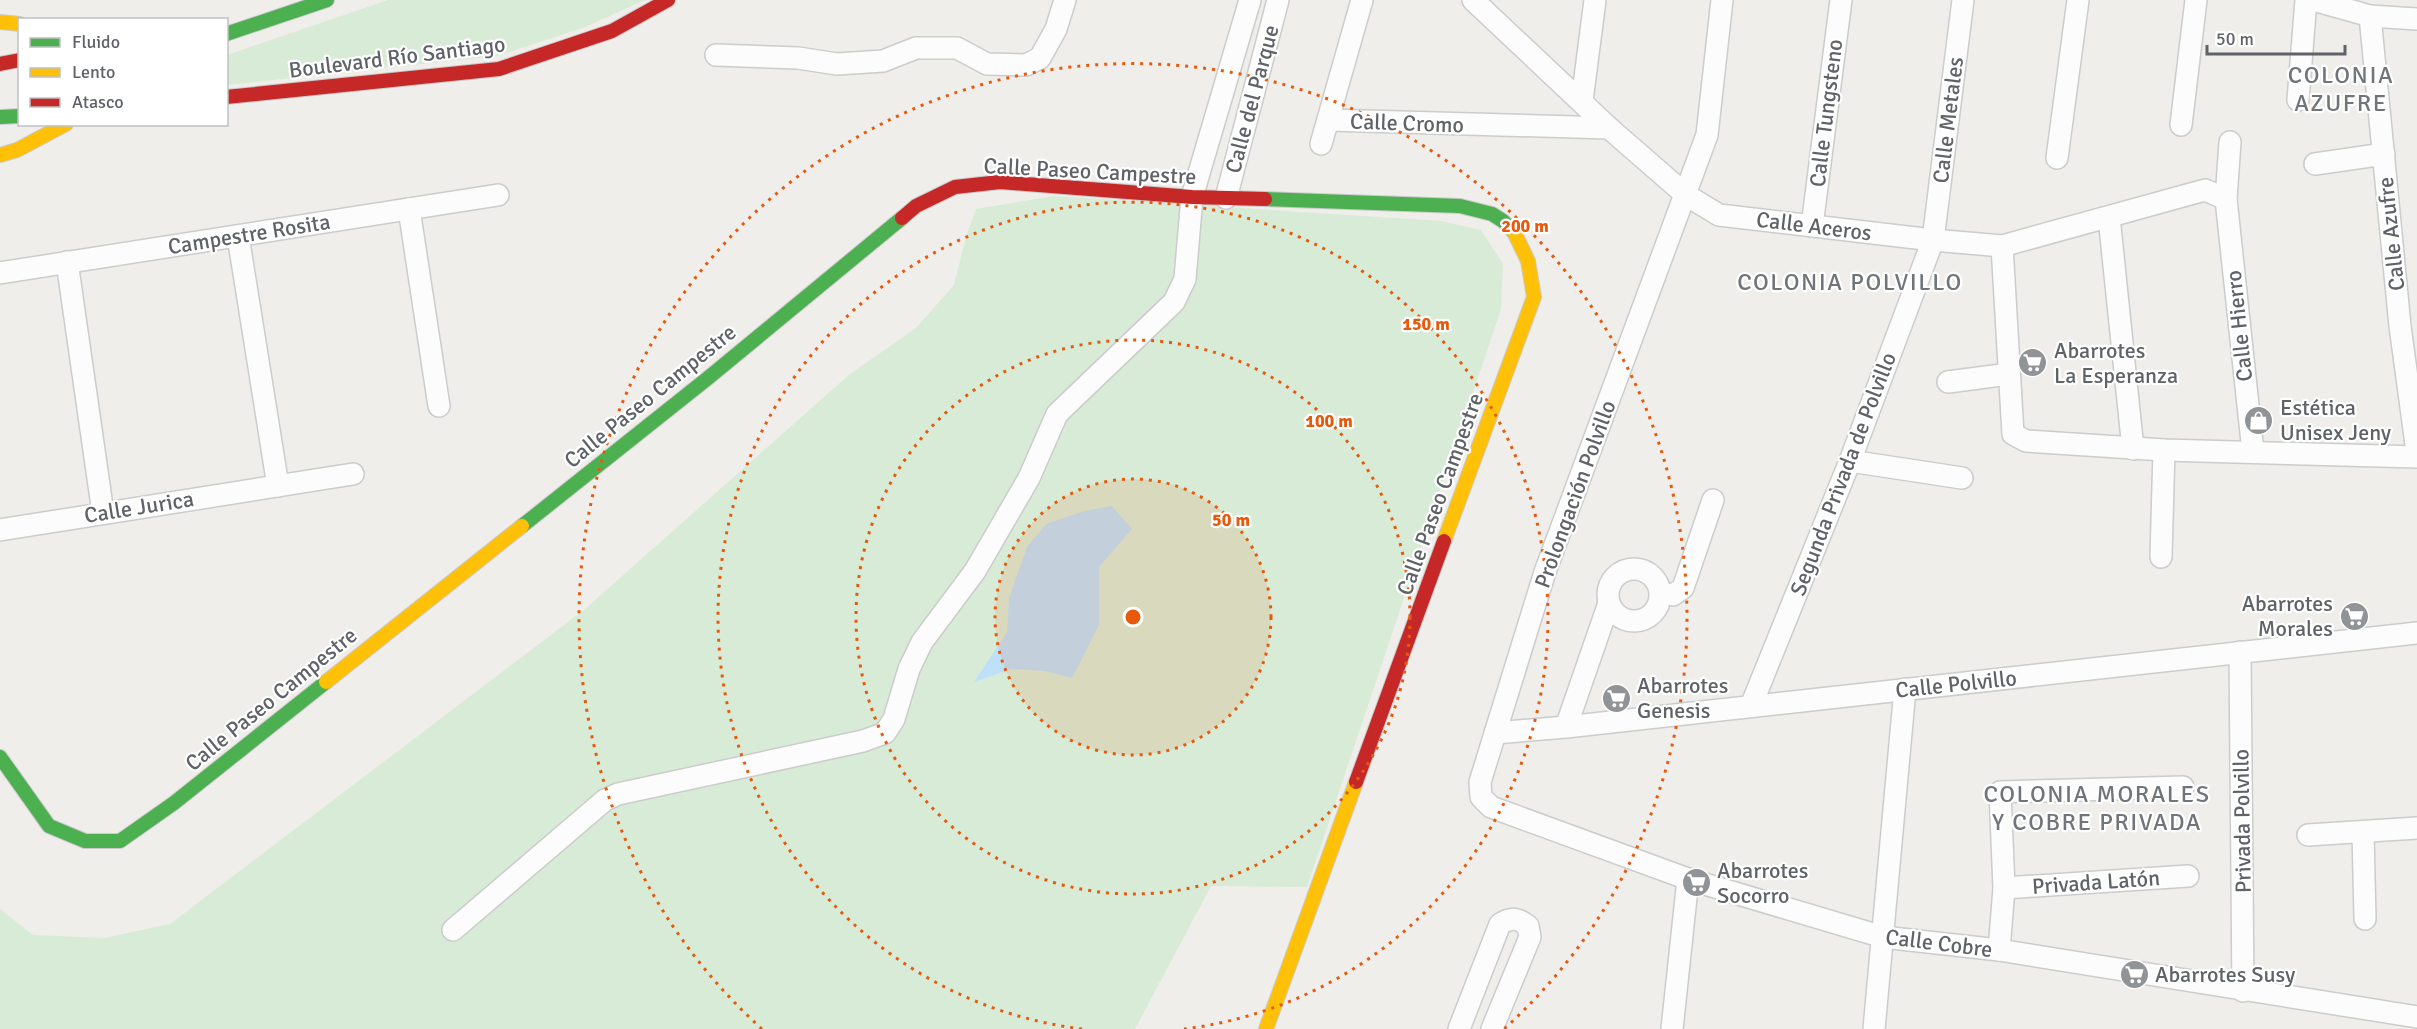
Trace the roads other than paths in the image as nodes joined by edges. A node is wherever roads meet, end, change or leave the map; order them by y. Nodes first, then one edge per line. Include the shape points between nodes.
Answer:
1 (327, 0) edge
2 (668, 0) edge
3 (1065, 0) edge
4 (1250, 0) edge
5 (1278, 0) edge
6 (1362, 0) edge
7 (1473, 0) edge
8 (1595, 0) edge
9 (1722, 0) edge
10 (1841, 0) edge
11 (1963, 0) edge
12 (2078, 0) edge
13 (2196, 0) edge
14 (2306, 0) edge
15 (2313, 0) edge
16 (2370, 16) junction
17 (2417, 19) edge
18 (0, 21) edge
19 (18, 24) edge
20 (248, 28) junction
21 (228, 29) edge
22 (228, 33) edge
23 (716, 55) dead end
24 (0, 58) edge
25 (1233, 58) junction
26 (18, 60) edge
27 (0, 64) edge
28 (1261, 66) junction
29 (228, 97) edge
30 (2298, 100) dead end
31 (1582, 101) junction
32 (18, 116) edge
33 (0, 117) edge
34 (1329, 120) junction
35 (2181, 125) dead end
36 (62, 126) edge
37 (1609, 128) junction
38 (2229, 142) dead end
39 (1321, 144) dead end
40 (2384, 154) junction
41 (0, 155) edge
42 (2057, 158) dead end
43 (2315, 164) dead end
44 (498, 195) dead end
45 (1686, 195) junction
46 (1191, 197) junction
47 (1226, 198) junction
48 (2226, 199) junction
49 (409, 209) junction
50 (2109, 217) junction
51 (1812, 226) junction
52 (238, 236) junction
53 (1933, 240) junction
54 (2002, 246) junction
55 (67, 262) junction
56 (0, 273) edge
57 (2409, 327) edge
58 (2009, 374) junction
59 (1948, 382) dead end
60 (439, 406) dead end
61 (2133, 449) junction
62 (2164, 450) junction
63 (2253, 452) junction
64 (2417, 454) edge
65 (1850, 461) junction
66 (353, 474) dead end
67 (1962, 478) dead end
68 (278, 486) junction
69 (1713, 500) dead end
70 (103, 513) junction
71 (0, 530) edge
72 (2161, 557) dead end
73 (1661, 593) junction
74 (1609, 603) junction
75 (2417, 633) edge
76 (2240, 652) junction
77 (1905, 689) junction
78 (1751, 706) junction
79 (1566, 727) junction
80 (1495, 733) junction
81 (0, 757) edge
82 (2183, 787) dead end
83 (1481, 797) joint
84 (2417, 828) edge
85 (2363, 832) junction
86 (2308, 835) dead end
87 (2188, 876) dead end
88 (1688, 879) junction
89 (2004, 888) junction
90 (2365, 920) dead end
91 (453, 930) dead end
92 (1883, 937) junction
93 (1999, 950) junction
94 (2243, 990) junction
95 (2417, 1017) edge
96 (1266, 1029) edge
97 (1459, 1029) edge
98 (1492, 1029) edge
99 (1671, 1029) edge
100 (1874, 1029) edge

1 - 20 street
2 - 29 street, Boulevard Río Santiago via 612,31 499,69
3 - 23 street via 1056,29 1040,58 1026,64 987,64 957,48 916,48 883,61 837,64 798,58
4 - 25 street, Calle del Parque
5 - 28 street, Calle del Parque
6 - 34 street, Calle Cromo
7 - 31 street, Calle Aceros
8 - 31 street
9 - 45 street, Prolongación Polvillo via 1707,135
10 - 51 street, Calle Tungsteno
11 - 53 street, Calle Metales
12 - 42 street
13 - 35 street
14 - 30 street
15 - 16 street
16 - 17 street
16 - 40 street, Calle Azufre
18 - 19 street
20 - 21 street
20 - 22 street
24 - 26 street
25 - 28 street
25 - 46 street, Calle del Parque
26 - 27 street
28 - 47 street, Calle del Parque
31 - 37 street, Calle Aceros
32 - 33 street
34 - 37 street, Calle Cromo
34 - 39 street
36 - 41 street
37 - 45 street, Calle Aceros
38 - 48 street, Calle Hierro
40 - 43 street
40 - 57 street, Calle Azufre
44 - 49 street, Campestre Rosita
45 - 51 street, Calle Aceros via 1719,215
45 - 80 street, Prolongación Polvillo via 1545,572
46 - 47 street, Calle Paseo Campestre
46 - 81 street, Calle Paseo Campestre via 1000,182 955,187 916,206 680,400 174,803 120,841 85,841 49,826
46 - 91 street, Calle del Parque via 1185,279 1174,302 1057,414 1029,478 975,572 922,642 894,719 885,733 618,794 605,800
47 - 96 street, Calle Paseo Campestre via 1460,206 1492,214 1518,235 1530,265 1534,297
48 - 50 street, Calle Aceros via 2205,190
48 - 63 street, Calle Hierro
49 - 52 street, Campestre Rosita
49 - 60 street
50 - 54 street, Calle Aceros
50 - 61 street
51 - 53 street, Calle Aceros
52 - 55 street, Campestre Rosita
52 - 68 street
53 - 54 street, Calle Aceros
53 - 65 street, Segunda Privada de Polvillo
54 - 58 street
55 - 56 street, Campestre Rosita
55 - 70 street
57 - 64 street, Calle Azufre
58 - 59 street
58 - 61 street via 2013,434 2026,441
61 - 62 street
62 - 63 street
62 - 72 street
63 - 64 street
65 - 67 street
65 - 78 street, Segunda Privada de Polvillo
66 - 68 street, Calle Jurica
68 - 70 street, Calle Jurica
69 - 73 street via 1683,588 1673,595
70 - 71 street, Calle Jurica
73 - 74 street via 1658,609 1637,622 1620,618
73 - 74 street via 1655,578 1631,569 1622,572 1610,585
74 - 79 street
75 - 76 street, Calle Polvillo
76 - 77 street, Calle Polvillo
76 - 94 street, Privada Polvillo
77 - 78 street, Calle Polvillo
77 - 92 street
78 - 79 street, Calle Polvillo
79 - 80 street, Calle Polvillo
80 - 83 street, Prolongación Polvillo via 1480,782
82 - 89 street via 2000,792
83 - 88 street, Calle Cobre via 1491,807
84 - 85 street
85 - 86 street
85 - 90 street
87 - 89 street, Privada Latón
88 - 92 street, Calle Cobre
88 - 99 street
89 - 93 street
92 - 93 street, Calle Cobre
92 - 100 street
93 - 94 street, Calle Cobre
94 - 95 street, Calle Cobre
97 - 98 street via 1500,924 1520,919 1528,926 1530,937

